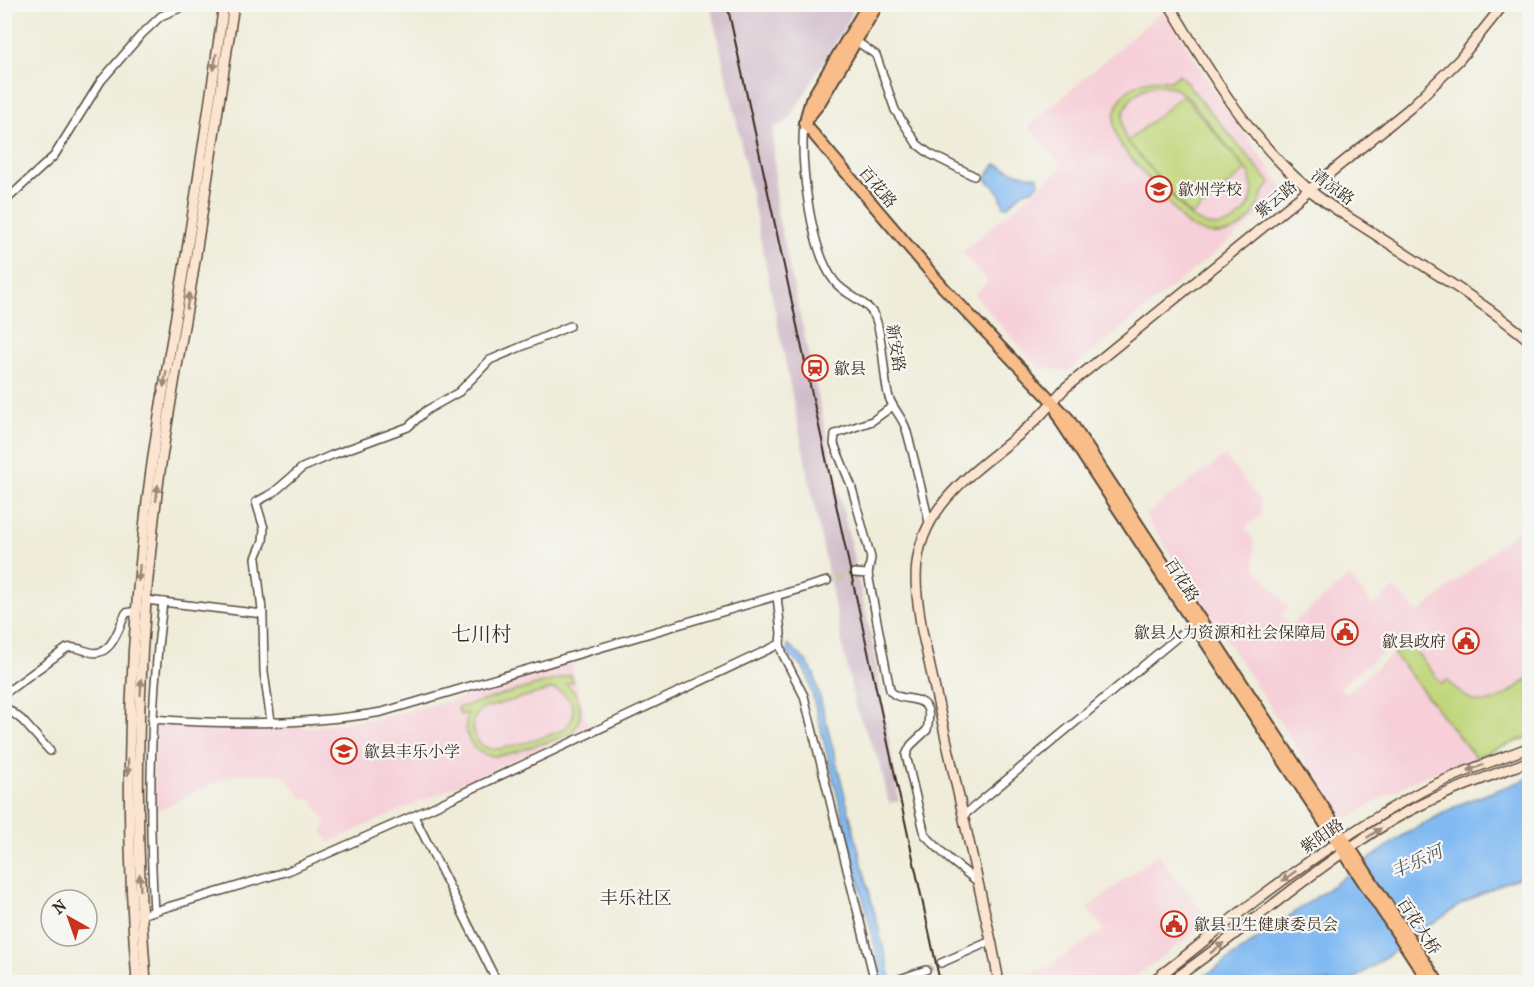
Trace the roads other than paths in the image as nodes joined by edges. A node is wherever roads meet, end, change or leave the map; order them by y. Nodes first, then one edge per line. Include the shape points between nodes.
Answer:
1 (190, 4) edge
2 (224, 4) edge
3 (234, 4) edge
4 (868, 4) edge
5 (878, 4) edge
6 (1169, 4) edge
7 (1504, 4) edge
8 (856, 41) junction
9 (804, 123) junction
10 (974, 176) dead end
11 (1310, 190) junction
12 (4, 202) edge
13 (570, 326) dead end
14 (1530, 341) edge
15 (1053, 402) junction
16 (892, 406) junction
17 (929, 522) junction
18 (854, 573) tunnel mouth
19 (868, 574) junction
20 (827, 581) tunnel mouth
21 (777, 596) junction
22 (146, 600) junction
23 (163, 602) junction
24 (136, 611) junction
25 (263, 614) junction
26 (1193, 624) junction
27 (780, 644) junction
28 (4, 694) edge
29 (4, 706) edge
30 (152, 719) junction
31 (270, 722) junction
32 (1530, 747) edge
33 (50, 751) dead end
34 (1530, 761) edge
35 (414, 816) junction
36 (963, 816) junction
37 (1340, 841) junction
38 (1350, 856) junction
39 (978, 882) junction
40 (154, 912) junction
41 (141, 915) junction
42 (991, 941) junction
43 (941, 963) tunnel mouth
44 (926, 970) tunnel mouth
45 (137, 982) edge
46 (146, 982) edge
47 (497, 982) edge
48 (875, 982) edge
49 (894, 982) edge
50 (999, 982) edge
51 (1151, 982) edge
52 (1170, 982) edge
53 (1435, 982) edge

1 - 12 street via 160,16 141,35 101,81 54,156
2 -> 24 main road via 154,446
22 -> 3 main road via 163,447
4 - 9 main road, 新安路 via 811,100
5 - 8 main road
6 - 11 main road, 清凉路 via 1255,134
7 - 11 main road, 紫云路 via 1427,93
8 - 9 main road
8 - 10 street via 876,55 895,111 917,144
9 - 15 main road, 百花路 via 943,287
9 - 16 street, 新安路 via 804,164 819,253 835,282 876,318
11 - 14 main road, 清凉路
11 - 15 main road, 紫云路 via 1065,388
13 - 25 street via 490,360 459,392 404,429 306,466 256,502 264,528 256,558
15 - 17 main road, 紫云路 via 953,490
15 - 26 main road, 百花路 via 1061,422
15 - 37 main road, 百花路 via 1068,418
16 - 17 street, 新安路 via 906,428
16 - 19 street via 872,421 833,437 851,484 871,558
17 - 36 main road, 紫云路 via 916,564 916,583
18 - 19 street
19 - 39 street via 890,690 898,697 916,698 928,711 927,730 906,755 922,828 929,841
20 - 21 street
21 - 27 street
21 - 31 street via 401,708 348,718
22 - 23 street
41 -> 22 main road via 138,778
23 - 25 street
23 - 30 street
24 - 28 street via 126,613 117,634 102,650 95,653 67,648
24 -> 45 main road via 128,788
25 - 31 street
26 - 36 street
26 - 37 main road, 百花路
27 - 35 street
27 - 48 street via 804,696
29 - 33 street
30 - 31 street
30 - 40 street
32 -> 37 main road, 紫阳路 via 1425,789
38 -> 34 main road, 紫阳路 via 1391,822 1436,798
35 - 40 street via 288,871
35 - 47 street
36 - 39 main road, 紫云路
37 - 38 main road, 百花路
37 -> 51 main road, 紫阳路 via 1258,898
52 -> 38 main road, 紫阳路
38 - 53 main road, 百花大桥
39 - 42 main road, 紫云路
40 - 41 street
41 - 46 main road
42 - 43 street
42 - 50 main road, 紫云路
44 - 49 street

